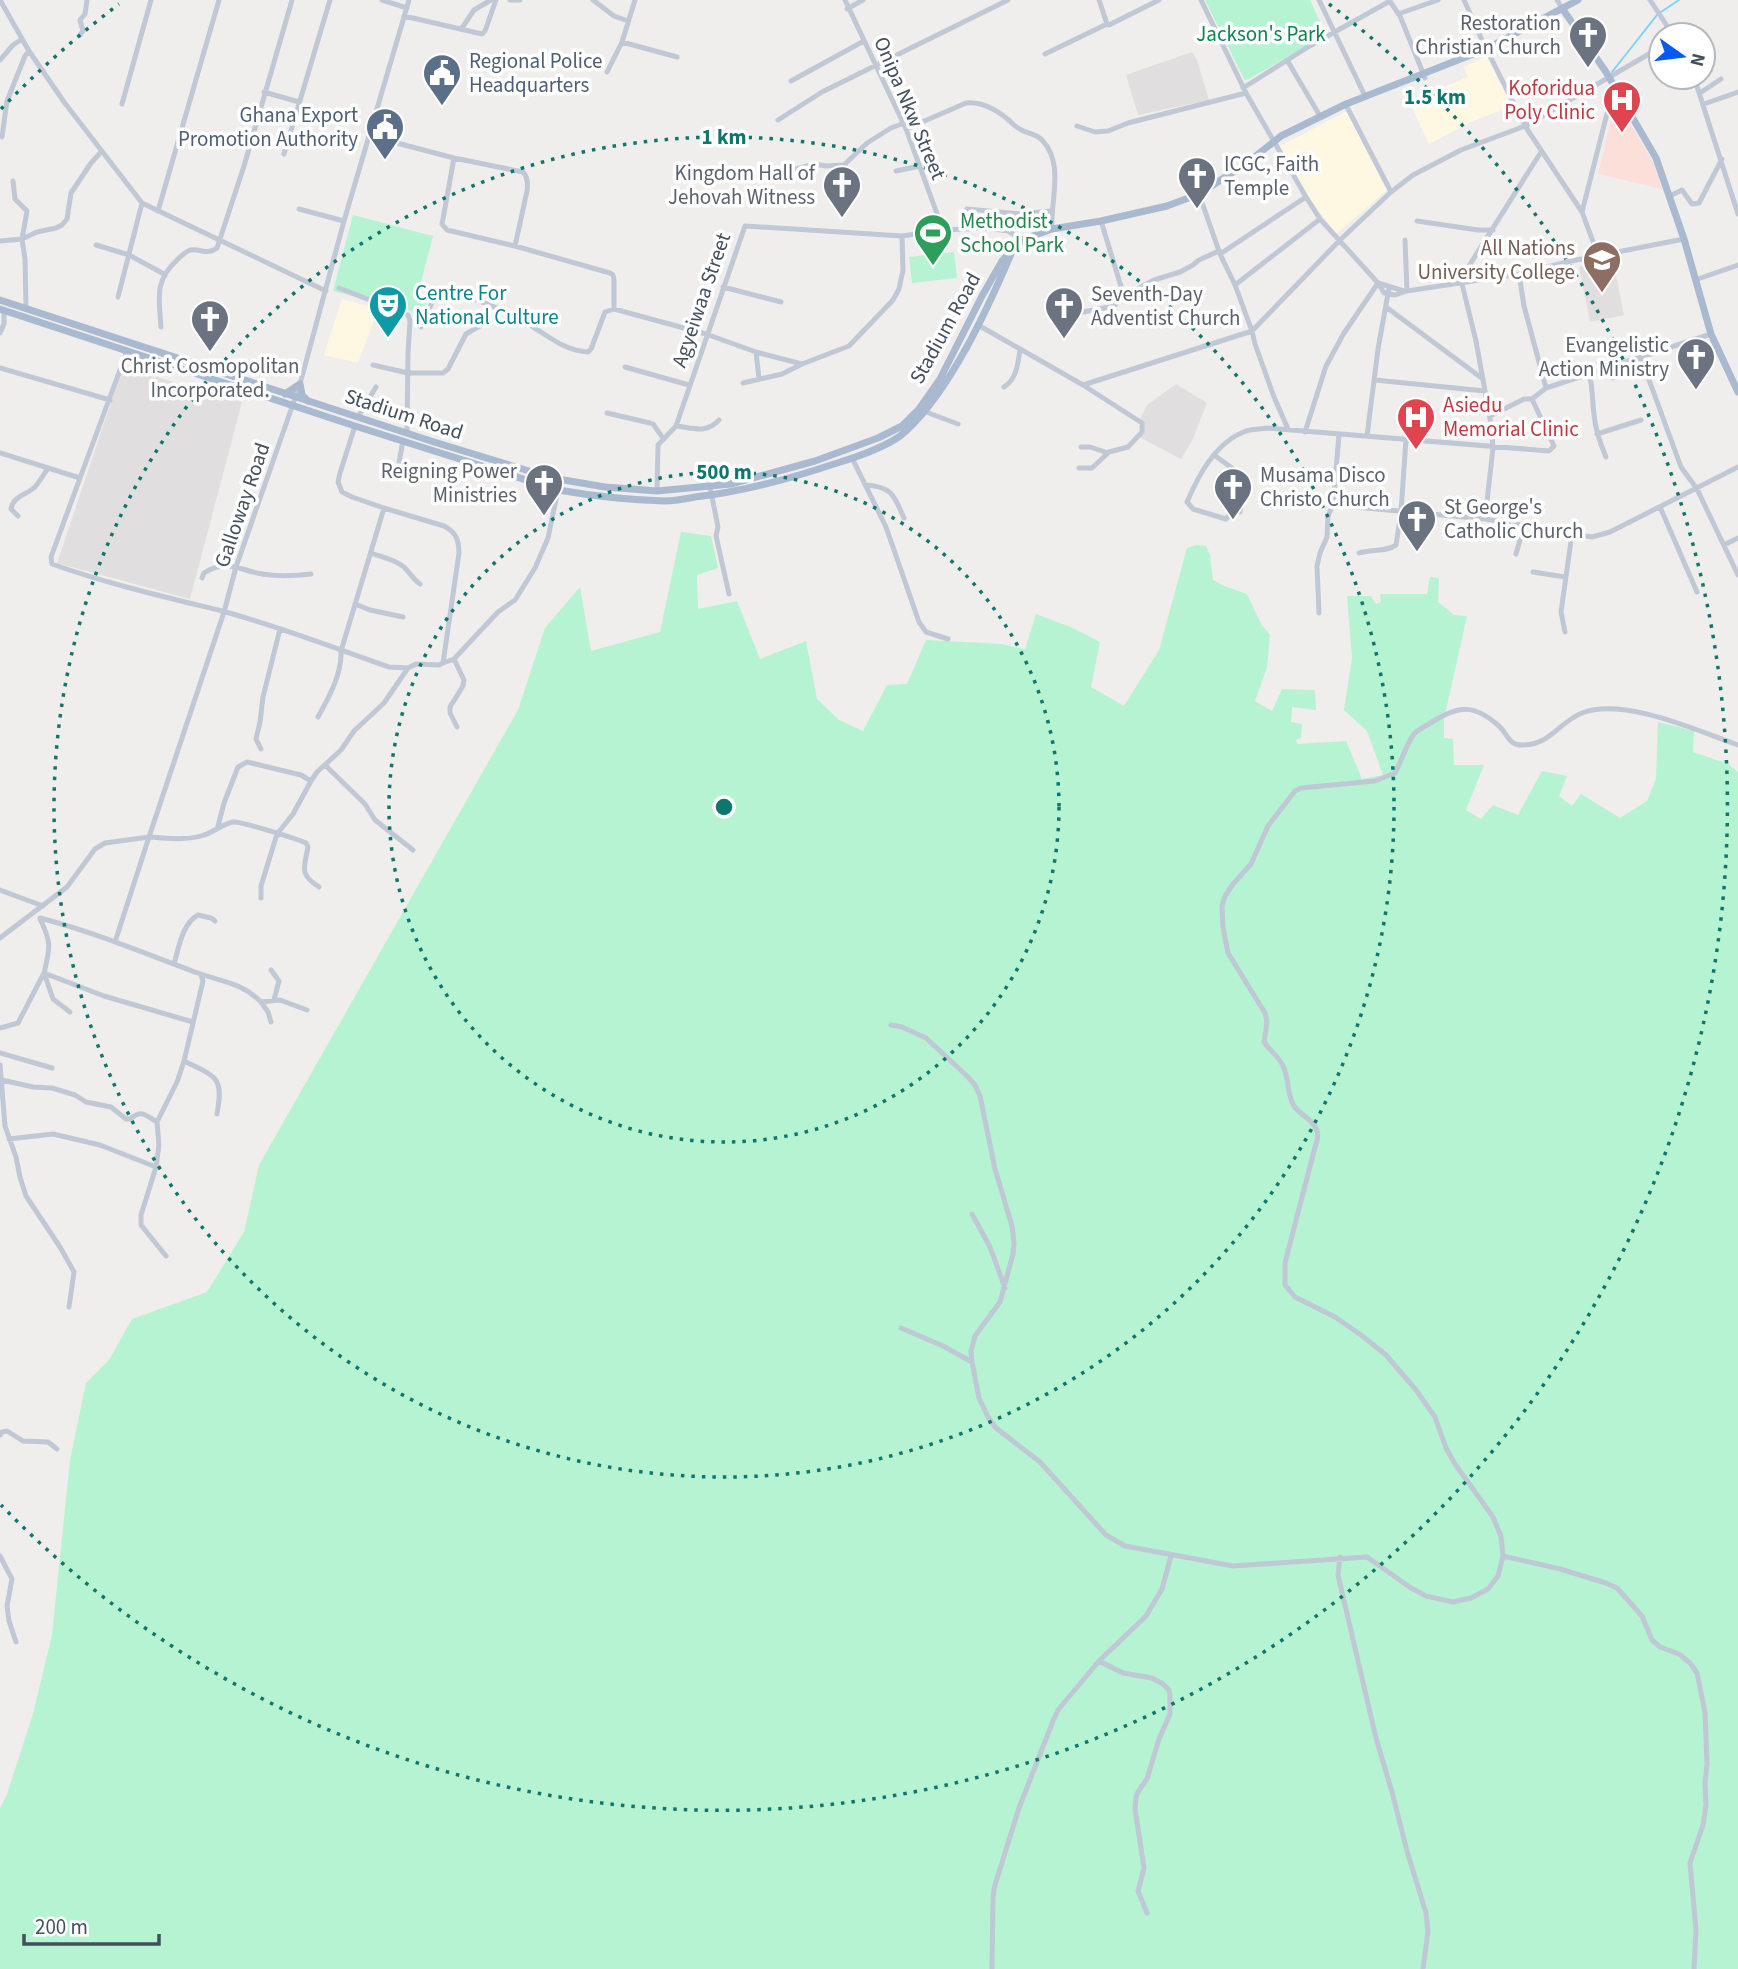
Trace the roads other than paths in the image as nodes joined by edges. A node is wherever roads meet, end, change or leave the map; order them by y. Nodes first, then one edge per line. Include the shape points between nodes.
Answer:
1 (0, 0) edge
2 (87, 0) edge
3 (151, 0) edge
4 (219, 0) edge
5 (292, 0) edge
6 (330, 0) edge
7 (382, 0) edge
8 (409, 0) edge
9 (491, 0) edge
10 (496, 0) edge
11 (510, 0) edge
12 (520, 0) edge
13 (593, 0) edge
14 (635, 0) edge
15 (845, 0) edge
16 (863, 0) edge
17 (1008, 0) edge
18 (1099, 0) edge
19 (1159, 0) edge
20 (1201, 0) edge
21 (1319, 0) edge
22 (1438, 0) edge
23 (1464, 0) edge
24 (1557, 0) edge
25 (1578, 0) edge
26 (1587, 0) edge
27 (1650, 0) edge
28 (1390, 1) edge
29 (407, 8) junction
30 (847, 9) junction
31 (1563, 10) junction
32 (1398, 14) junction
33 (404, 16) junction
34 (628, 21) junction
35 (1664, 21) edge
36 (1107, 24) junction
37 (462, 28) junction
38 (1335, 33) junction
39 (80, 35) dead end
40 (22, 39) junction
41 (864, 41) junction
42 (622, 42) junction
43 (1487, 50) junction
44 (29, 51) junction
45 (1045, 54) dead end
46 (1647, 55) edge
47 (677, 57) dead end
48 (0, 60) edge
49 (1287, 60) junction
50 (875, 65) junction
51 (607, 72) dead end
52 (1425, 76) junction
53 (1609, 77) junction
54 (1721, 79) dead end
55 (792, 81) dead end
56 (1614, 85) junction
57 (1245, 90) junction
58 (264, 92) junction
59 (1738, 92) edge
60 (1700, 93) joint
61 (1365, 96) junction
62 (299, 102) junction
63 (122, 104) dead end
64 (1704, 104) junction
65 (1347, 107) junction
66 (1320, 116) junction
67 (778, 120) dead end
68 (905, 126) junction
69 (1077, 126) dead end
70 (1525, 126) junction
71 (370, 136) junction
72 (2, 137) dead end
73 (1274, 143) junction
74 (102, 151) junction
75 (1541, 152) junction
76 (284, 154) dead end
77 (454, 158) junction
78 (1722, 159) junction
79 (920, 166) junction
80 (896, 171) dead end
81 (786, 172) dead end
82 (13, 181) dead end
83 (1391, 192) junction
84 (1199, 194) junction
85 (1670, 196) junction
86 (1306, 197) junction
87 (142, 203) junction
88 (299, 209) dead end
89 (967, 209) dead end
90 (159, 211) junction
91 (1051, 211) junction
92 (1582, 212) junction
93 (1738, 214) edge
94 (1320, 219) junction
95 (344, 221) junction
96 (1101, 221) junction
97 (1417, 221) dead end
98 (1052, 229) junction
99 (943, 230) junction
100 (1493, 230) junction
101 (902, 236) junction
102 (22, 239) junction
103 (1684, 239) junction
104 (220, 240) junction
105 (1022, 240) junction
106 (1340, 240) junction
107 (1405, 240) dead end
108 (0, 241) edge
109 (96, 244) dead end
110 (515, 246) junction
111 (1220, 252) junction
112 (129, 255) junction
113 (1598, 255) junction
114 (1738, 265) edge
115 (164, 274) junction
116 (1519, 274) junction
117 (1695, 280) junction
118 (1378, 283) junction
119 (1462, 284) junction
120 (1235, 285) junction
121 (339, 288) dead end
122 (723, 288) junction
123 (326, 291) junction
124 (1388, 291) junction
125 (1406, 291) junction
126 (1124, 296) junction
127 (118, 297) dead end
128 (986, 298) junction
129 (781, 302) dead end
130 (2, 306) edge
131 (1387, 307) junction
132 (26, 308) junction
133 (614, 309) junction
134 (1078, 313) dead end
135 (483, 324) dead end
136 (978, 324) junction
137 (160, 327) dead end
138 (421, 327) dead end
139 (1252, 331) junction
140 (0, 333) edge
141 (706, 334) junction
142 (1711, 334) junction
143 (1020, 349) junction
144 (127, 351) junction
145 (756, 352) junction
146 (1641, 358) junction
147 (802, 364) junction
148 (373, 365) dead end
149 (625, 367) dead end
150 (0, 368) edge
151 (1644, 370) junction
152 (408, 373) junction
153 (1589, 374) junction
154 (1612, 378) dead end
155 (759, 379) junction
156 (1483, 379) junction
157 (1375, 380) junction
158 (943, 381) junction
159 (743, 383) dead end
160 (300, 384) junction
161 (689, 385) junction
162 (1083, 385) junction
163 (376, 387) dead end
164 (1004, 387) dead end
165 (1546, 388) junction
166 (1485, 391) junction
167 (1738, 391) edge
168 (285, 394) junction
169 (1532, 399) junction
170 (110, 400) junction
171 (294, 401) junction
172 (309, 402) junction
173 (926, 412) junction
174 (607, 413) dead end
175 (1490, 416) junction
176 (358, 417) junction
177 (719, 420) dead end
178 (1641, 420) dead end
179 (958, 424) dead end
180 (355, 426) junction
181 (676, 426) junction
182 (1288, 429) junction
183 (1306, 432) junction
184 (1597, 434) junction
185 (1339, 435) junction
186 (1367, 436) junction
187 (405, 437) junction
188 (663, 438) junction
189 (1406, 439) junction
190 (433, 446) junction
191 (1080, 447) dead end
192 (1493, 447) junction
193 (0, 453) edge
194 (1108, 453) junction
195 (1214, 455) junction
196 (1606, 457) dead end
197 (852, 458) junction
198 (1738, 467) edge
199 (48, 468) junction
200 (1079, 468) dead end
201 (416, 472) dead end
202 (80, 478) junction
203 (866, 485) junction
204 (1697, 489) junction
205 (558, 490) junction
206 (657, 491) junction
207 (711, 492) junction
208 (1333, 505) junction
209 (1660, 507) junction
210 (384, 508) junction
211 (1401, 512) junction
212 (18, 516) dead end
213 (904, 518) dead end
214 (1485, 519) junction
215 (1524, 525) junction
216 (1572, 534) junction
217 (1738, 538) edge
218 (1724, 545) junction
219 (371, 553) junction
220 (1359, 553) dead end
221 (1517, 554) dead end
222 (1738, 558) edge
223 (1730, 559) junction
224 (236, 567) junction
225 (1534, 572) dead end
226 (311, 574) dead end
227 (1738, 574) edge
228 (1565, 577) junction
229 (202, 578) dead end
230 (420, 584) dead end
231 (1697, 592) dead end
232 (729, 594) dead end
233 (355, 604) junction
234 (224, 612) junction
235 (1319, 613) dead end
236 (403, 617) dead end
237 (279, 629) junction
238 (1564, 632) dead end
239 (948, 639) dead end
240 (341, 651) junction
241 (454, 659) junction
242 (443, 663) junction
243 (408, 668) junction
244 (318, 717) dead end
245 (457, 727) dead end
246 (1738, 745) edge
247 (261, 749) dead end
248 (325, 765) junction
249 (311, 781) junction
250 (218, 826) junction
251 (277, 834) junction
252 (149, 837) junction
253 (413, 850) dead end
254 (319, 887) dead end
255 (0, 890) edge
256 (261, 898) dead end
257 (43, 906) junction
258 (35, 910) junction
259 (40, 918) junction
260 (215, 920) dead end
261 (0, 938) edge
262 (115, 942) junction
263 (174, 964) junction
264 (271, 970) dead end
265 (44, 973) junction
266 (201, 975) junction
267 (274, 1000) junction
268 (261, 1002) junction
269 (307, 1010) dead end
270 (70, 1012) dead end
271 (193, 1022) junction
272 (271, 1023) dead end
273 (891, 1025) dead end
274 (0, 1028) edge
275 (0, 1053) edge
276 (184, 1061) junction
277 (0, 1065) edge
278 (52, 1068) dead end
279 (2, 1080) junction
280 (217, 1114) dead end
281 (157, 1122) junction
282 (9, 1139) junction
283 (156, 1167) junction
284 (972, 1214) dead end
285 (166, 1256) dead end
286 (1005, 1288) junction
287 (69, 1307) dead end
288 (901, 1328) dead end
289 (972, 1362) junction
290 (0, 1436) edge
291 (57, 1450) dead end
292 (0, 1556) edge
293 (1171, 1556) junction
294 (1503, 1556) junction
295 (1340, 1557) junction
296 (16, 1642) dead end
297 (1099, 1661) junction
298 (1147, 1913) dead end
299 (992, 1969) edge
300 (1423, 1969) edge
301 (1694, 1969) edge

1 - 40 street
2 - 39 street
3 - 63 street
4 - 90 street
5 - 58 street
6 - 62 street
7 - 29 street
8 - 29 street, Galloway Road
9 - 37 street via 474,10
10 - 37 street via 483,33
11 - 12 street
13 - 34 street
14 - 34 street
15 - 30 street, Onipa Nkw Street
16 - 30 street
17 - 50 street
18 - 36 street
19 - 36 street
20 - 57 street
21 - 38 street
22 - 32 street
23 - 43 street
24 - 31 street
25 - 31 main road
26 - 31 main road
27 - 35 street
28 - 32 street
28 - 38 street
29 - 33 street, Galloway Road
30 - 41 street, Onipa Nkw Street
31 - 43 main road
31 - 53 main road
32 - 52 street
33 - 37 street
33 - 71 street, Galloway Road
34 - 42 street
36 - 45 street
38 - 49 street
38 - 61 street
40 - 44 street
40 - 48 street
41 - 50 street, Onipa Nkw Street
41 - 55 street
42 - 47 street
42 - 51 street
43 - 52 main road
43 - 70 street
44 - 72 street via 7,102
44 - 74 street
46 - 53 street
49 - 57 street
49 - 66 street
50 - 67 street
50 - 68 street, Onipa Nkw Street
52 - 61 main road
52 - 65 main road
53 - 56 main road
53 - 70 street
54 - 60 street
56 - 85 main road via 1656,158
56 - 92 street
57 - 69 street via 1108,131
57 - 73 street
58 - 62 street
58 - 104 street
59 - 64 street
60 - 64 street
61 - 66 main road
62 - 76 street
64 - 78 street
65 - 73 main road
65 - 83 street
66 - 73 main road
68 - 79 street, Onipa Nkw Street
68 - 81 street via 891,128 867,143 844,165 814,164
68 - 91 street via 974,102 1003,114 1050,149 1055,163
70 - 75 street
70 - 83 street via 1448,155
71 - 77 street
71 - 95 street, Galloway Road
73 - 84 main road
73 - 86 street
74 - 87 street
74 - 102 street via 71,193 62,225
75 - 92 street
75 - 100 street
77 - 110 street via 443,227
77 - 110 street via 526,175
78 - 85 street via 1699,203 1692,204 1682,190
78 - 93 street
79 - 80 street
79 - 99 street, Onipa Nkw Street
82 - 102 street via 16,201 27,211
83 - 106 street
84 - 96 main road
84 - 111 street
85 - 103 main road
86 - 94 street
86 - 111 street
87 - 90 street
87 - 112 street
88 - 95 street
89 - 91 street via 1020,214
90 - 104 street
91 - 98 street
92 - 113 street
94 - 106 street
94 - 120 street
95 - 123 street, Galloway Road
96 - 98 main road
96 - 126 street
97 - 100 street
98 - 105 main road
99 - 101 street, Agyeiwaa Street
99 - 105 street, Agyeiwaa Street via 996,229
100 - 119 street
101 - 122 street, Agyeiwaa Street via 745,226
101 - 147 street via 903,270 893,300 849,346
102 - 108 street
102 - 132 street
103 - 113 street
103 - 117 main road
104 - 115 street via 215,251 191,250
104 - 123 street
105 - 128 main road, Stadium Road via 1002,261
106 - 118 street
106 - 139 street
107 - 125 street
109 - 112 street
110 - 133 street via 613,275
111 - 120 street
111 - 126 street
112 - 115 street
112 - 127 street
113 - 116 street
114 - 117 street
115 - 137 street via 158,298
116 - 119 street
116 - 165 street
117 - 142 main road
118 - 124 street via 1382,291
118 - 183 street via 1326,366
119 - 125 street
119 - 156 street
120 - 139 street
121 - 152 street via 408,314
122 - 129 street
122 - 141 street, Agyeiwaa Street
123 - 160 street, Galloway Road
124 - 125 street via 1395,295
124 - 131 street
126 - 134 street via 1114,306
128 - 136 main road, Stadium Road
128 - 158 main road, Stadium Road
130 - 132 main road, Stadium Road
130 - 140 street
130 - 144 main road, Stadium Road
131 - 156 street
131 - 157 street
132 - 168 main road, Stadium Road
133 - 138 street via 605,313 591,349 584,352 561,345 502,311 452,294 434,298
133 - 141 street
135 - 152 street via 466,334 443,373
136 - 143 street
136 - 158 main road, Stadium Road
139 - 162 street
139 - 182 street
141 - 145 street
141 - 161 street, Agyeiwaa Street
142 - 146 street
142 - 167 main road
143 - 162 street
143 - 164 street via 1015,373
144 - 170 street
144 - 171 main road, Stadium Road
145 - 147 street
145 - 155 street
146 - 151 street
146 - 153 street
147 - 155 street
148 - 152 street
149 - 161 street
150 - 170 street
151 - 154 street
151 - 204 street via 1681,467
152 - 187 street
153 - 165 street
153 - 184 street
155 - 159 street
156 - 166 street
157 - 166 street
157 - 186 street
158 - 173 main road, Stadium Road
158 - 207 main road, Stadium Road via 902,426 878,438
160 - 168 main road
160 - 171 street, Galloway Road
160 - 172 main road
161 - 181 street, Agyeiwaa Street
162 - 194 street via 1142,423 1142,432 1128,447
163 - 176 street
165 - 169 street
166 - 175 street
168 - 171 main road, Stadium Road
169 - 175 street
169 - 192 street via 1553,448 1549,452
170 - 202 street
171 - 172 main road, Stadium Road
171 - 180 main road, Stadium Road
171 - 224 street, Galloway Road
172 - 176 main road, Stadium Road
173 - 179 street
173 - 197 main road, Stadium Road via 903,434
174 - 188 street via 653,424
175 - 192 street
176 - 187 main road, Stadium Road
177 - 181 street via 706,429
178 - 184 street
180 - 187 main road, Stadium Road
180 - 210 street via 339,488
181 - 188 street, Agyeiwaa Street
182 - 183 street
182 - 195 street via 1248,430 1224,443
183 - 185 street
184 - 196 street
185 - 186 street
185 - 208 street
186 - 189 street
187 - 190 main road, Stadium Road
187 - 201 street via 399,463
188 - 206 street via 658,445
189 - 192 street
189 - 211 street
190 - 205 main road, Stadium Road
190 - 206 main road, Stadium Road via 552,478
191 - 194 street
192 - 214 street
193 - 199 street
194 - 200 street via 1092,468
195 - 195 street via 1187,503 1226,519 1232,512 1240,512 1245,486 1232,468
197 - 203 street
197 - 207 main road, Stadium Road via 741,491
198 - 204 street
199 - 202 street
199 - 212 street via 36,485 11,505
202 - 234 street via 52,564
203 - 213 street via 881,486 893,495
203 - 239 street via 919,622 926,632
204 - 209 street
204 - 218 street
205 - 207 main road, Stadium Road via 666,501
205 - 241 street via 548,538 523,588
206 - 207 main road, Stadium Road
207 - 232 street
208 - 211 street
208 - 235 street via 1317,566
209 - 216 street via 1601,536
209 - 231 street
210 - 219 street
210 - 242 street via 444,526 459,541
211 - 214 street
211 - 220 street via 1396,545
214 - 215 street
215 - 216 street
215 - 221 street
216 - 228 street
217 - 218 street
218 - 223 street
219 - 230 street via 396,562
219 - 233 street
222 - 223 street
223 - 227 street
224 - 226 street via 288,577
224 - 229 street via 219,565
224 - 234 street, Galloway Road
225 - 228 street
228 - 238 street
233 - 236 street
233 - 240 street
234 - 237 street
234 - 252 street, Galloway Road
237 - 240 street
237 - 247 street via 256,738
240 - 243 street via 389,667
240 - 244 street via 331,694
241 - 242 street
241 - 245 street via 464,680 450,708
242 - 243 street
243 - 248 street via 384,703
246 - 294 street via 1642,713 1602,709 1581,713 1547,739 1519,745 1481,712 1463,708 1415,733 1395,773 1375,781 1295,792 1268,826 1251,864 1222,906 1228,953 1265,1013 1264,1042 1280,1060 1293,1104 1317,1129 1285,1263 1285,1285 1295,1297 1335,1317 1386,1355 1416,1390 1455,1464 1493,1517
248 - 249 street
248 - 253 street via 375,820
249 - 250 street via 247,762 238,767
249 - 251 street
250 - 251 street via 236,821
250 - 252 street via 187,839
251 - 254 street via 306,843 307,880
251 - 256 street
252 - 257 street via 104,843 67,887
252 - 262 street, Galloway Road
255 - 257 street
257 - 258 street
258 - 259 street
258 - 261 street
259 - 262 street
259 - 265 street via 50,947
260 - 263 street via 193,918
262 - 263 street
263 - 266 street
264 - 267 street via 279,981
265 - 270 street via 52,999
265 - 271 street
265 - 274 street via 18,1023
266 - 268 street via 241,986
266 - 271 street
267 - 268 street
267 - 269 street
268 - 272 street
271 - 276 street
273 - 286 street via 926,1038 950,1058 980,1096 1014,1235
275 - 278 street
276 - 280 street via 216,1078 220,1087
276 - 281 street
277 - 279 street
279 - 281 street via 52,1088 111,1107 126,1119 142,1113
279 - 282 street
281 - 283 street
282 - 283 street via 52,1134 100,1145
282 - 287 street via 26,1196 74,1272
283 - 285 street via 141,1225
284 - 286 street
286 - 289 street via 996,1310 975,1336
288 - 289 street
289 - 293 street via 983,1410 996,1428 1040,1462 1115,1542
290 - 291 street via 7,1431 23,1441 48,1442
292 - 296 street via 12,1579 8,1606
293 - 295 street via 1233,1566
293 - 297 street via 1162,1589 1146,1616
294 - 295 street via 1498,1576 1488,1589 1452,1602 1426,1596 1367,1557
294 - 301 street via 1617,1588 1642,1616 1652,1640 1679,1654 1697,1673 1705,1712 1707,1764 1703,1825 1690,1863
295 - 300 street via 1338,1575 1376,1738 1426,1913
297 - 298 street via 1123,1673 1152,1678 1169,1689 1170,1714 1136,1797 1144,1868 1138,1891
297 - 299 street via 1058,1710 1007,1842 993,1896

